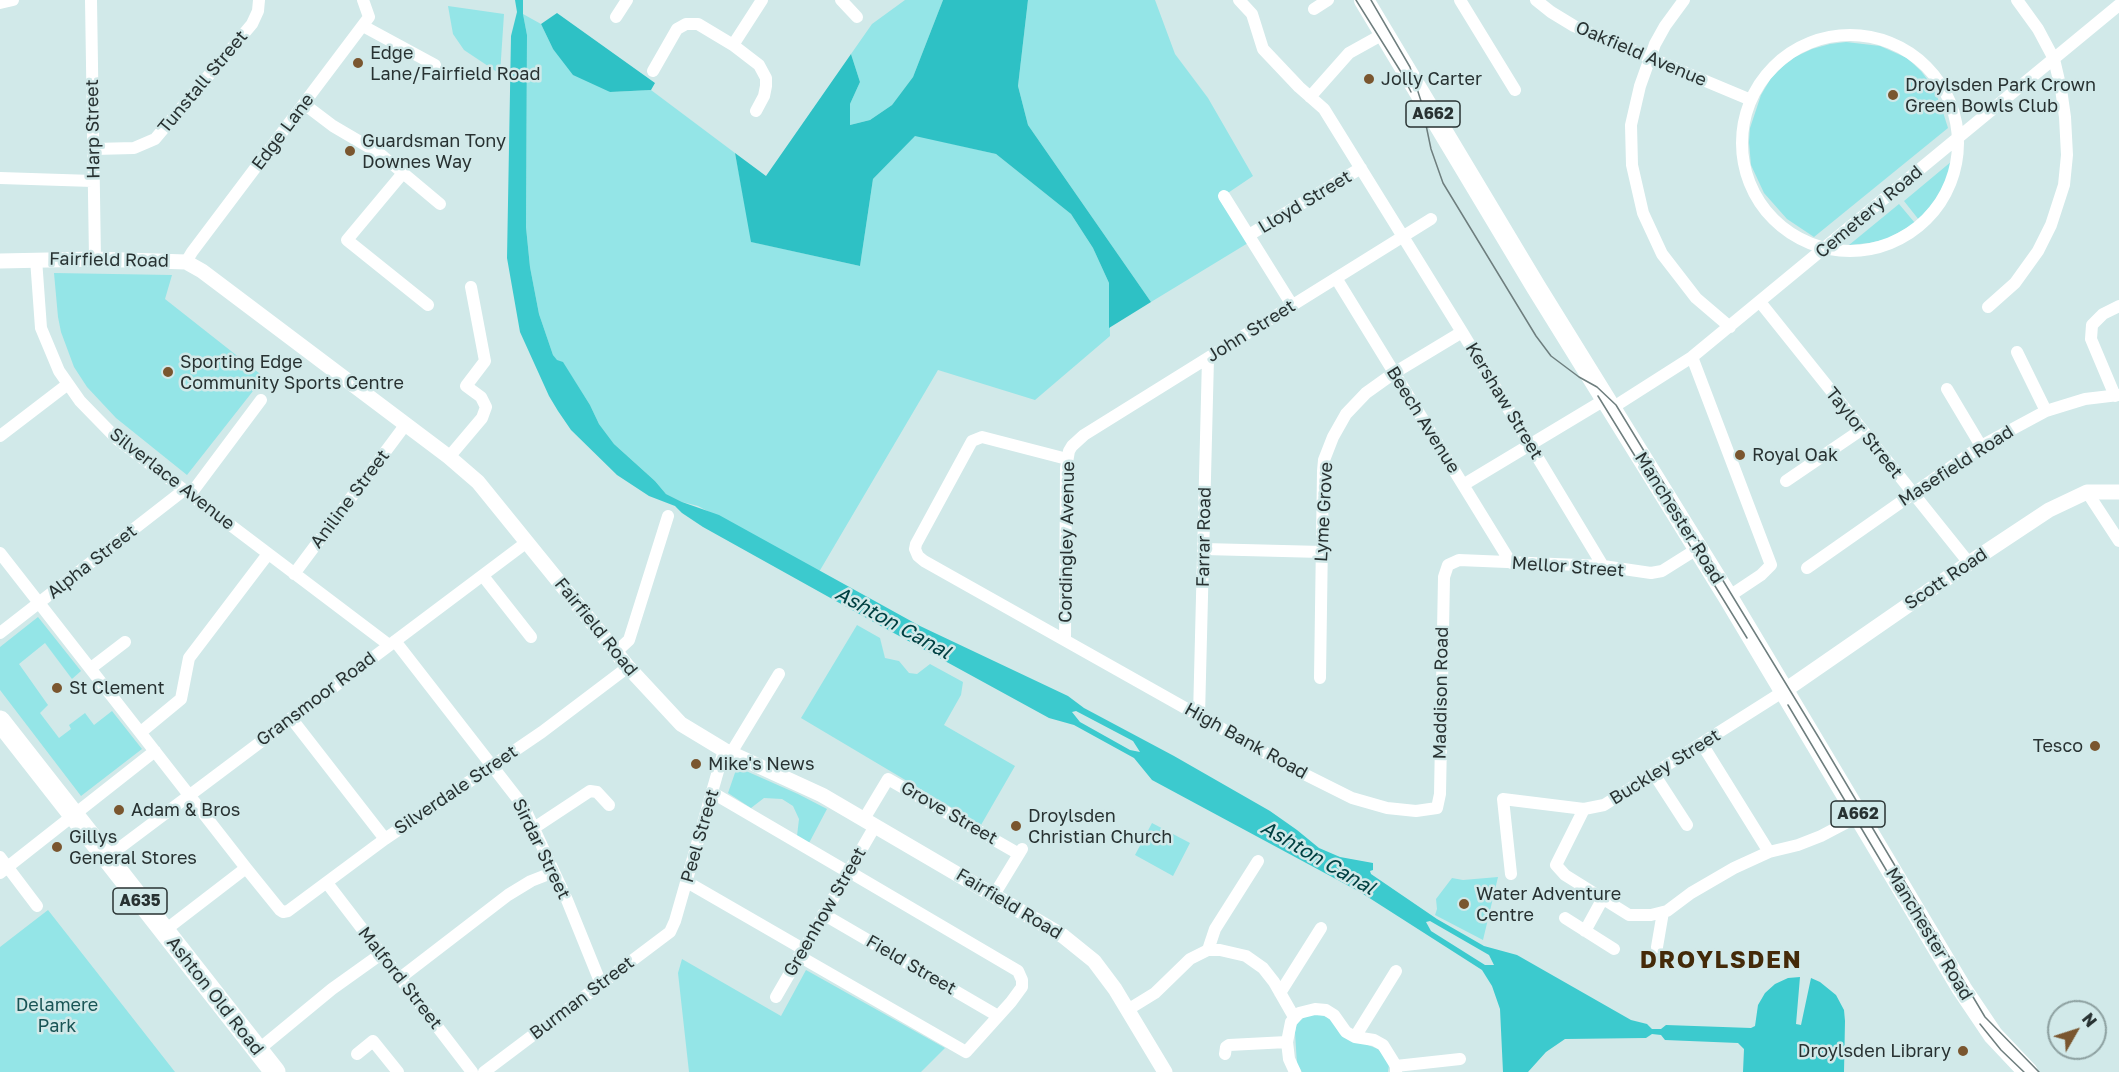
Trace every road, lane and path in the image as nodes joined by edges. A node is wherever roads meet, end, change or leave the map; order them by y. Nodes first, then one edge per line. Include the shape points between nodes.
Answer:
1 (13, 0) edge
2 (92, 0) edge
3 (259, 0) edge
4 (363, 0) edge
5 (627, 0) edge
6 (762, 0) edge
7 (841, 0) edge
8 (1239, 0) edge
9 (1328, 0) edge
10 (1364, 0) edge
11 (1460, 0) edge
12 (1536, 0) edge
13 (1684, 0) edge
14 (2017, 0) edge
15 (0, 3) edge
16 (2119, 5) edge
17 (1314, 9) dead end
18 (616, 17) dead end
19 (857, 17) dead end
20 (363, 26) junction
21 (1385, 33) junction
22 (733, 45) junction
23 (1649, 57) junction
24 (2054, 59) junction
25 (435, 65) dead end
26 (653, 72) dead end
27 (1515, 90) dead end
28 (1310, 97) junction
29 (1751, 100) junction
30 (304, 104) junction
31 (756, 111) dead end
32 (1958, 139) junction
33 (94, 149) junction
34 (1361, 168) junction
35 (403, 173) junction
36 (0, 178) edge
37 (93, 181) junction
38 (1224, 196) dead end
39 (440, 204) dead end
40 (1431, 219) dead end
41 (1249, 236) junction
42 (1403, 236) junction
43 (1824, 250) junction
44 (36, 259) junction
45 (95, 259) junction
46 (0, 261) edge
47 (186, 262) junction
48 (1336, 278) junction
49 (471, 287) dead end
50 (1760, 302) junction
51 (428, 305) dead end
52 (1292, 305) junction
53 (2119, 306) edge
54 (1989, 307) dead end
55 (1730, 327) junction
56 (1462, 332) junction
57 (2016, 352) dead end
58 (1692, 357) junction
59 (1208, 358) junction
60 (1394, 373) junction
61 (68, 384) junction
62 (1947, 389) dead end
63 (2117, 395) edge
64 (261, 399) dead end
65 (1609, 403) junction
66 (2046, 411) junction
67 (406, 424) junction
68 (1861, 430) junction
69 (0, 436) edge
70 (1530, 445) junction
71 (1072, 446) joint
72 (1982, 446) junction
73 (449, 457) junction
74 (1067, 459) junction
75 (1786, 481) dead end
76 (1463, 485) junction
77 (2087, 492) junction
78 (2119, 492) edge
79 (187, 493) junction
80 (1912, 494) junction
81 (668, 516) dead end
82 (2119, 541) edge
83 (527, 542) junction
84 (1204, 549) junction
85 (1697, 549) junction
86 (1322, 552) junction
87 (0, 553) edge
88 (268, 554) junction
89 (1511, 563) junction
90 (1969, 563) junction
91 (1603, 566) junction
92 (1807, 568) dead end
93 (294, 574) junction
94 (483, 576) junction
95 (1444, 577) joint
96 (1728, 597) junction
97 (40, 603) junction
98 (0, 633) edge
99 (531, 637) dead end
100 (1065, 640) junction
101 (125, 642) dead end
102 (392, 643) junction
103 (616, 652) junction
104 (628, 667) junction
105 (91, 668) junction
106 (779, 674) dead end
107 (1320, 678) dead end
108 (1784, 691) junction
109 (1199, 716) junction
110 (291, 718) junction
111 (2, 728) edge
112 (141, 732) junction
113 (1702, 744) junction
114 (155, 751) junction
115 (727, 752) junction
116 (492, 765) junction
117 (1654, 774) junction
118 (713, 793) junction
119 (189, 794) junction
120 (609, 805) dead end
121 (1437, 808) joint
122 (1584, 809) junction
123 (73, 816) junction
124 (1859, 816) junction
125 (870, 822) junction
126 (1687, 825) dead end
127 (534, 828) junction
128 (385, 839) junction
129 (1769, 852) junction
130 (106, 858) junction
131 (1258, 861) dead end
132 (3, 866) edge
133 (246, 868) junction
134 (554, 872) junction
135 (848, 872) junction
136 (1511, 874) dead end
137 (687, 882) junction
138 (327, 883) junction
139 (994, 895) junction
140 (1602, 900) junction
141 (37, 906) dead end
142 (1663, 912) junction
143 (823, 914) junction
144 (1565, 918) dead end
145 (675, 921) joint
146 (1321, 928) dead end
147 (164, 931) junction
148 (1585, 931) junction
149 (1657, 947) dead end
150 (1614, 949) dead end
151 (1208, 950) junction
152 (801, 953) junction
153 (381, 954) junction
154 (1396, 971) dead end
155 (400, 978) junction
156 (601, 984) junction
157 (1280, 993) junction
158 (776, 997) dead end
159 (1129, 1009) junction
160 (998, 1016) junction
161 (1294, 1017) junction
162 (1993, 1035) junction
163 (1355, 1037) junction
164 (1287, 1042) junction
165 (258, 1050) junction
166 (357, 1054) dead end
167 (1224, 1054) dead end
168 (1460, 1059) dead end
169 (1396, 1069) edge
170 (275, 1072) edge
171 (398, 1072) edge
172 (472, 1072) edge
173 (484, 1072) edge
174 (1165, 1072) edge
175 (1295, 1072) edge
176 (2028, 1072) edge
177 (2039, 1072) edge

1 - 15 street
2 - 33 street, Harp Street
3 - 33 street, Tunstall Street via 252,24 155,139 134,148
4 - 20 street via 369,17
5 - 18 street
6 - 22 street
7 - 19 street
8 - 28 street, Kershaw Street via 1252,14 1263,49
9 - 17 street
10 - 21 main road, Manchester Road / A662
11 - 27 street
12 - 23 street, Oakfield Avenue via 1574,26
13 - 23 street
14 - 24 street
16 - 24 street, Cemetery Road
20 - 25 street
20 - 30 street, Edge Lane
21 - 28 street via 1349,53
21 - 65 main road, Manchester Road / A662
22 - 26 street via 698,24 681,26
22 - 31 street via 765,74 765,92
23 - 29 street, Oakfield Avenue
23 - 55 street via 1630,125 1636,192 1651,232 1677,275 1696,298
24 - 32 street, Cemetery Road
24 - 54 street via 2065,117 2064,185 2038,251 2015,283
28 - 34 street, Kershaw Street via 1324,109
29 - 32 street via 1770,67 1809,42 1837,36 1875,38 1907,51 1925,65 1945,96
29 - 43 street via 1742,142 1748,179 1782,226
30 - 35 street
30 - 47 street, Edge Lane
32 - 43 street, Cemetery Road
32 - 43 street via 1950,187 1920,227 1872,250
33 - 37 street, Harp Street
34 - 41 street, Lloyd Street
34 - 42 street, Kershaw Street
35 - 39 street
35 - 51 street via 347,240
36 - 37 street
37 - 45 street, Harp Street
38 - 41 street
40 - 42 street, John Street
41 - 52 street
42 - 48 street, John Street
42 - 56 street, Kershaw Street
43 - 50 street, Cemetery Road
44 - 45 street, Fairfield Road
44 - 46 street, Fairfield Road
44 - 61 street, Silverlace Avenue via 41,328
45 - 47 street, Fairfield Road
47 - 67 street, Fairfield Road
48 - 52 street, John Street
48 - 60 street, Beech Avenue
49 - 73 street via 485,361 466,386 481,397 486,407 482,418
50 - 55 street, Cemetery Road
50 - 68 street, Taylor Street
52 - 59 street, John Street
53 - 63 street via 2092,325 2091,339
55 - 58 street, Cemetery Road
56 - 60 street, Lyme Grove
56 - 70 street, Kershaw Street
57 - 66 street
58 - 65 street, Cemetery Road
58 - 96 street via 1772,565
59 - 71 street, John Street
59 - 84 street, Farrar Road
60 - 76 street, Beech Avenue
60 - 86 street, Lyme Grove via 1356,402 1333,437 1324,460
61 - 69 street
61 - 79 street, Silverlace Avenue via 118,440
62 - 72 street
63 - 66 street, Masefield Road via 2085,399
64 - 79 street, Alpha Street
65 - 70 street, Cemetery Road
65 - 85 main road, Manchester Road / A662
66 - 72 street, Masefield Road
67 - 73 street, Fairfield Road
67 - 93 street, Aniline Street
68 - 75 street
68 - 80 street, Taylor Street
70 - 76 street, Cemetery Road
70 - 91 street, Kershaw Street
71 - 74 street, Cordingley Avenue
72 - 80 street, Masefield Road
73 - 83 street, Fairfield Road via 489,493
74 - 100 street, Cordingley Avenue
74 - 100 street, High Bank Road via 982,437 972,441 915,549 924,561
76 - 89 street, Beech Avenue
77 - 78 street, Scott Road
77 - 82 street
77 - 90 street, Scott Road via 2049,510
79 - 88 street, Silverlace Avenue
79 - 97 street, Alpha Street
80 - 90 street, Taylor Street
80 - 92 street, Masefield Road
81 - 103 street via 629,640
83 - 94 street, Gransmoor Road
83 - 103 street, Fairfield Road
84 - 86 street
84 - 109 street, Farrar Road
85 - 91 street, Mellor Street via 1662,571 1651,573
85 - 96 main road, Manchester Road / A662
86 - 107 street, Lyme Grove
87 - 97 street
88 - 93 street, Silverlace Avenue
88 - 112 street via 189,658 181,699
89 - 91 street, Mellor Street
89 - 95 street, Mellor Street via 1459,560 1448,565
90 - 108 street, Scott Road
93 - 102 street, Silverlace Avenue
94 - 99 street
94 - 102 street, Gransmoor Road
95 - 121 street, Maddison Road
96 - 108 main road, Manchester Road / A662
97 - 98 street, Alpha Street
97 - 105 street
100 - 109 street, High Bank Road
101 - 105 street
102 - 110 street, Gransmoor Road
102 - 116 street, Sirdar Street
103 - 104 street, Fairfield Road
104 - 115 street, Fairfield Road via 681,724
104 - 116 street, Silverdale Street
105 - 112 street
106 - 115 street, Peel Street
108 - 113 street, Buckley Street
108 - 124 main road, Manchester Road / A662
109 - 121 street, High Bank Road via 1352,798 1403,810
110 - 119 street, Gransmoor Road
110 - 128 street
111 - 123 highway, Ashton Old Road / A635
112 - 114 street
113 - 117 street, Buckley Street
113 - 129 street
114 - 119 street
114 - 123 street
115 - 118 street, Peel Street
115 - 125 street, Fairfield Road via 804,786
116 - 127 street, Sirdar Street via 524,807
116 - 128 street, Silverdale Street
117 - 122 street, Buckley Street via 1604,805
117 - 126 street
118 - 135 street
118 - 137 street, Peel Street
119 - 130 street, Gransmoor Road
119 - 133 street
120 - 127 street via 597,792 590,791
122 - 136 street, Buckley Street via 1503,799
122 - 140 street via 1556,866
123 - 130 highway, Ashton Old Road / A635
123 - 132 street
124 - 129 street via 1821,836
124 - 162 main road, Manchester Road / A662
125 - 135 street, Greenhow Street
125 - 139 street, Fairfield Road
125 - 139 street, Grove Street via 888,778 1020,852
127 - 134 street, Sirdar Street
128 - 138 street, Silverdale Street
129 - 142 street via 1734,868
130 - 147 highway, Ashton Old Road / A635
131 - 151 street via 1215,929
132 - 141 street
133 - 138 street, Silverdale Street via 284,912
133 - 147 street
134 - 155 street via 508,896
134 - 156 street, Sirdar Street
135 - 143 street, Greenhow Street
135 - 160 street via 1018,971 1022,987
137 - 145 street, Peel Street
137 - 152 street
138 - 153 street, Malford Street
139 - 159 street, Fairfield Road via 1074,944 1094,962
140 - 142 street via 1629,915
140 - 148 street
142 - 149 street
143 - 152 street, Greenhow Street
143 - 160 street, Field Street
144 - 148 street
145 - 156 street, Burman Street via 670,932
146 - 157 street
147 - 165 highway, Ashton Old Road / A635
148 - 150 street
151 - 157 street via 1246,956 1269,975
151 - 159 street via 1190,959 1155,993
152 - 158 street, Greenhow Street
152 - 160 street via 966,1052
153 - 155 street, Malford Street
153 - 165 street
154 - 163 street
155 - 172 street, Malford Street
156 - 173 street, Burman Street
157 - 161 street
159 - 174 street, Fairfield Road
161 - 163 street via 1305,1011 1326,1010
161 - 164 street
162 - 176 main road, Manchester Road / A662
162 - 177 main road, Manchester Road / A662
163 - 169 street via 1383,1045
164 - 167 street via 1229,1045
164 - 175 street
165 - 170 highway, Ashton Old Road / A635
166 - 171 street via 374,1041
168 - 169 street

